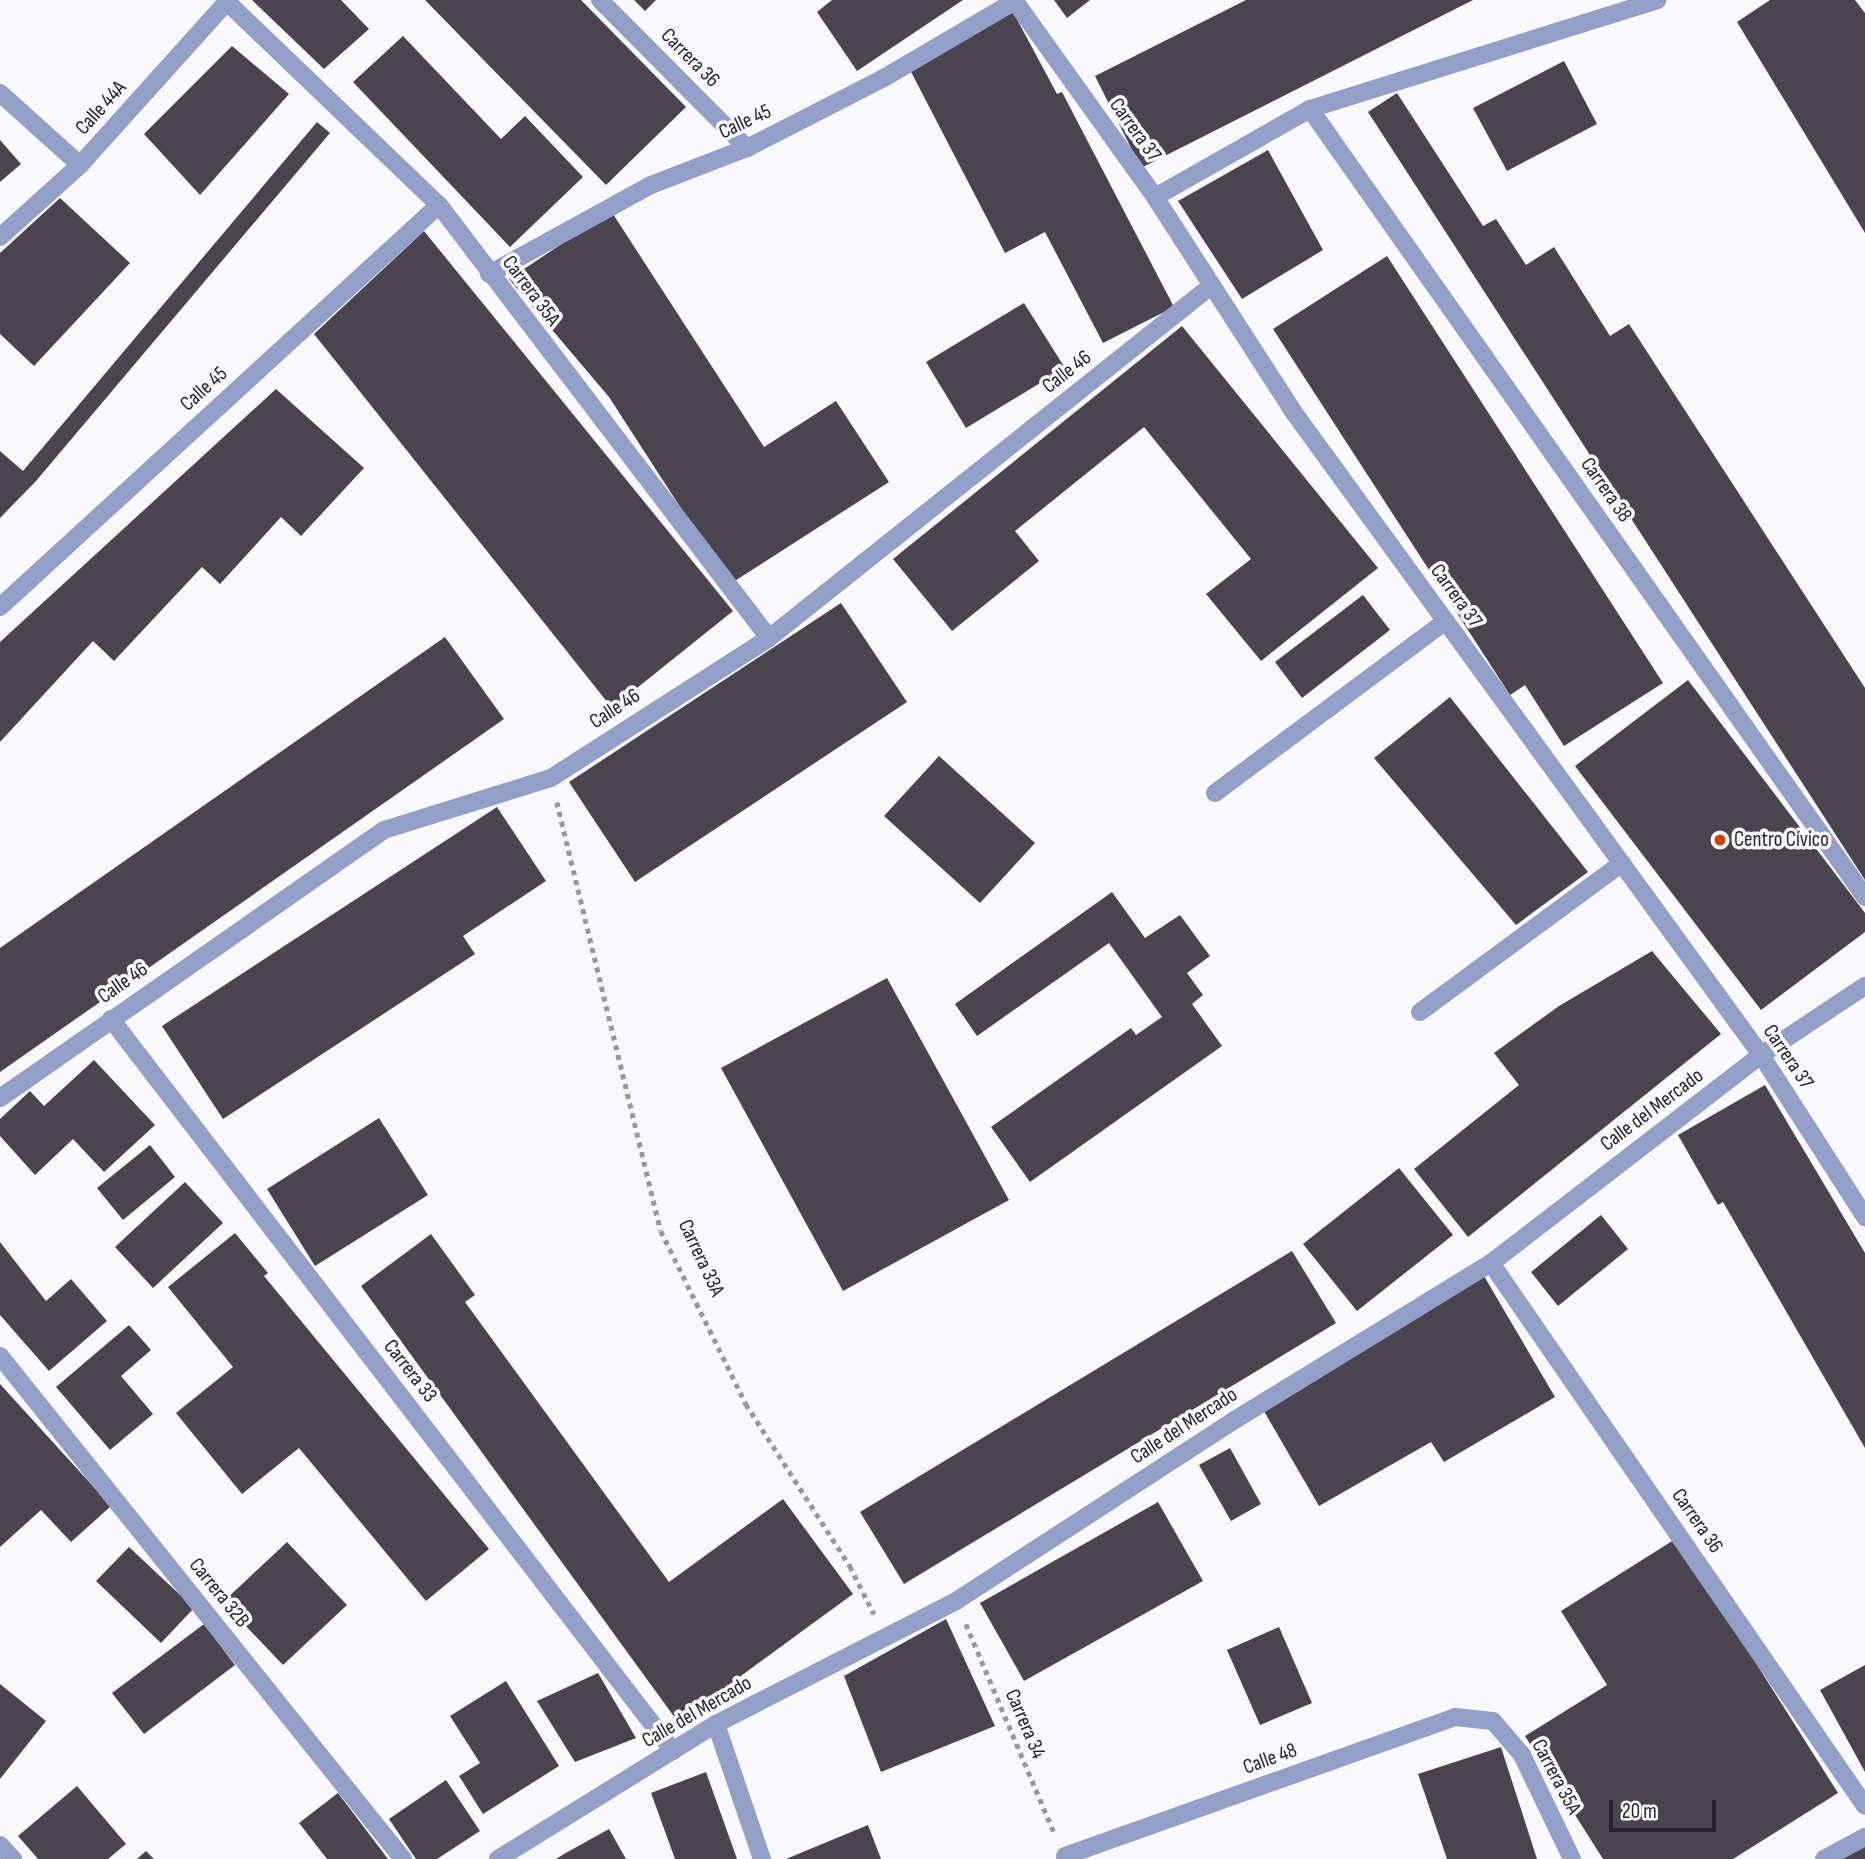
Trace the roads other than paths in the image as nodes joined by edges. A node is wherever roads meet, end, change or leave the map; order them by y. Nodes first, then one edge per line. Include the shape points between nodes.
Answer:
1 (600, 0) edge
2 (1657, 0) edge
3 (226, 1) edge
4 (1014, 1) edge
5 (0, 93) edge
6 (1310, 109) junction
7 (747, 148) junction
8 (80, 165) junction
9 (1155, 197) junction
10 (439, 205) junction
11 (0, 237) edge
12 (489, 274) junction
13 (1211, 286) junction
14 (0, 607) edge
15 (1446, 621) junction
16 (769, 638) junction
17 (1215, 793) dead end
18 (1622, 863) junction
19 (1865, 897) edge
20 (1865, 986) edge
21 (1420, 1012) dead end
22 (111, 1019) junction
23 (1761, 1055) junction
24 (0, 1098) edge
25 (1865, 1217) edge
26 (1491, 1262) junction
27 (0, 1356) edge
28 (1493, 1721) joint
29 (716, 1724) junction
30 (673, 1751) junction
31 (1865, 1806) edge
32 (1865, 1837) edge
33 (0, 1846) edge
34 (1065, 1856) road end
35 (13, 1859) edge
36 (403, 1859) edge
37 (498, 1859) edge
38 (762, 1859) edge
39 (1572, 1859) edge
40 (1824, 1859) edge

1 - 7 street, Carrera 36
2 - 6 street
3 - 8 street, Calle 44A
3 - 10 street, Carrera 35A
4 - 7 street, Calle 45 via 882,79
4 - 9 street, Carrera 37
5 - 8 street
6 - 9 street
6 - 19 street, Carrera 38
7 - 12 street, Calle 45 via 651,185
8 - 11 street, Calle 44A
9 - 13 street, Carrera 37
10 - 12 street, Carrera 35A
10 - 14 street, Calle 45
12 - 16 street, Carrera 35A
13 - 15 street, Carrera 37 via 1296,414
13 - 16 street, Calle 46
15 - 17 street
15 - 18 street, Carrera 37
16 - 22 street, Calle 46 via 551,778 384,830
18 - 21 street
18 - 23 street, Carrera 37
20 - 23 street, Calle del Mercado
22 - 24 street, Calle 46
22 - 30 street, Carrera 33
23 - 25 street, Carrera 37
23 - 26 street, Calle del Mercado
26 - 29 street, Calle del Mercado via 1233,1421 956,1601
26 - 31 street, Carrera 36
27 - 36 street, Carrera 32B
28 - 34 street, Calle 48 via 1455,1717
28 - 39 street, Carrera 35A via 1522,1755
29 - 30 street, Calle del Mercado
29 - 38 street
30 - 37 street, Calle del Mercado
32 - 40 street
33 - 35 street

